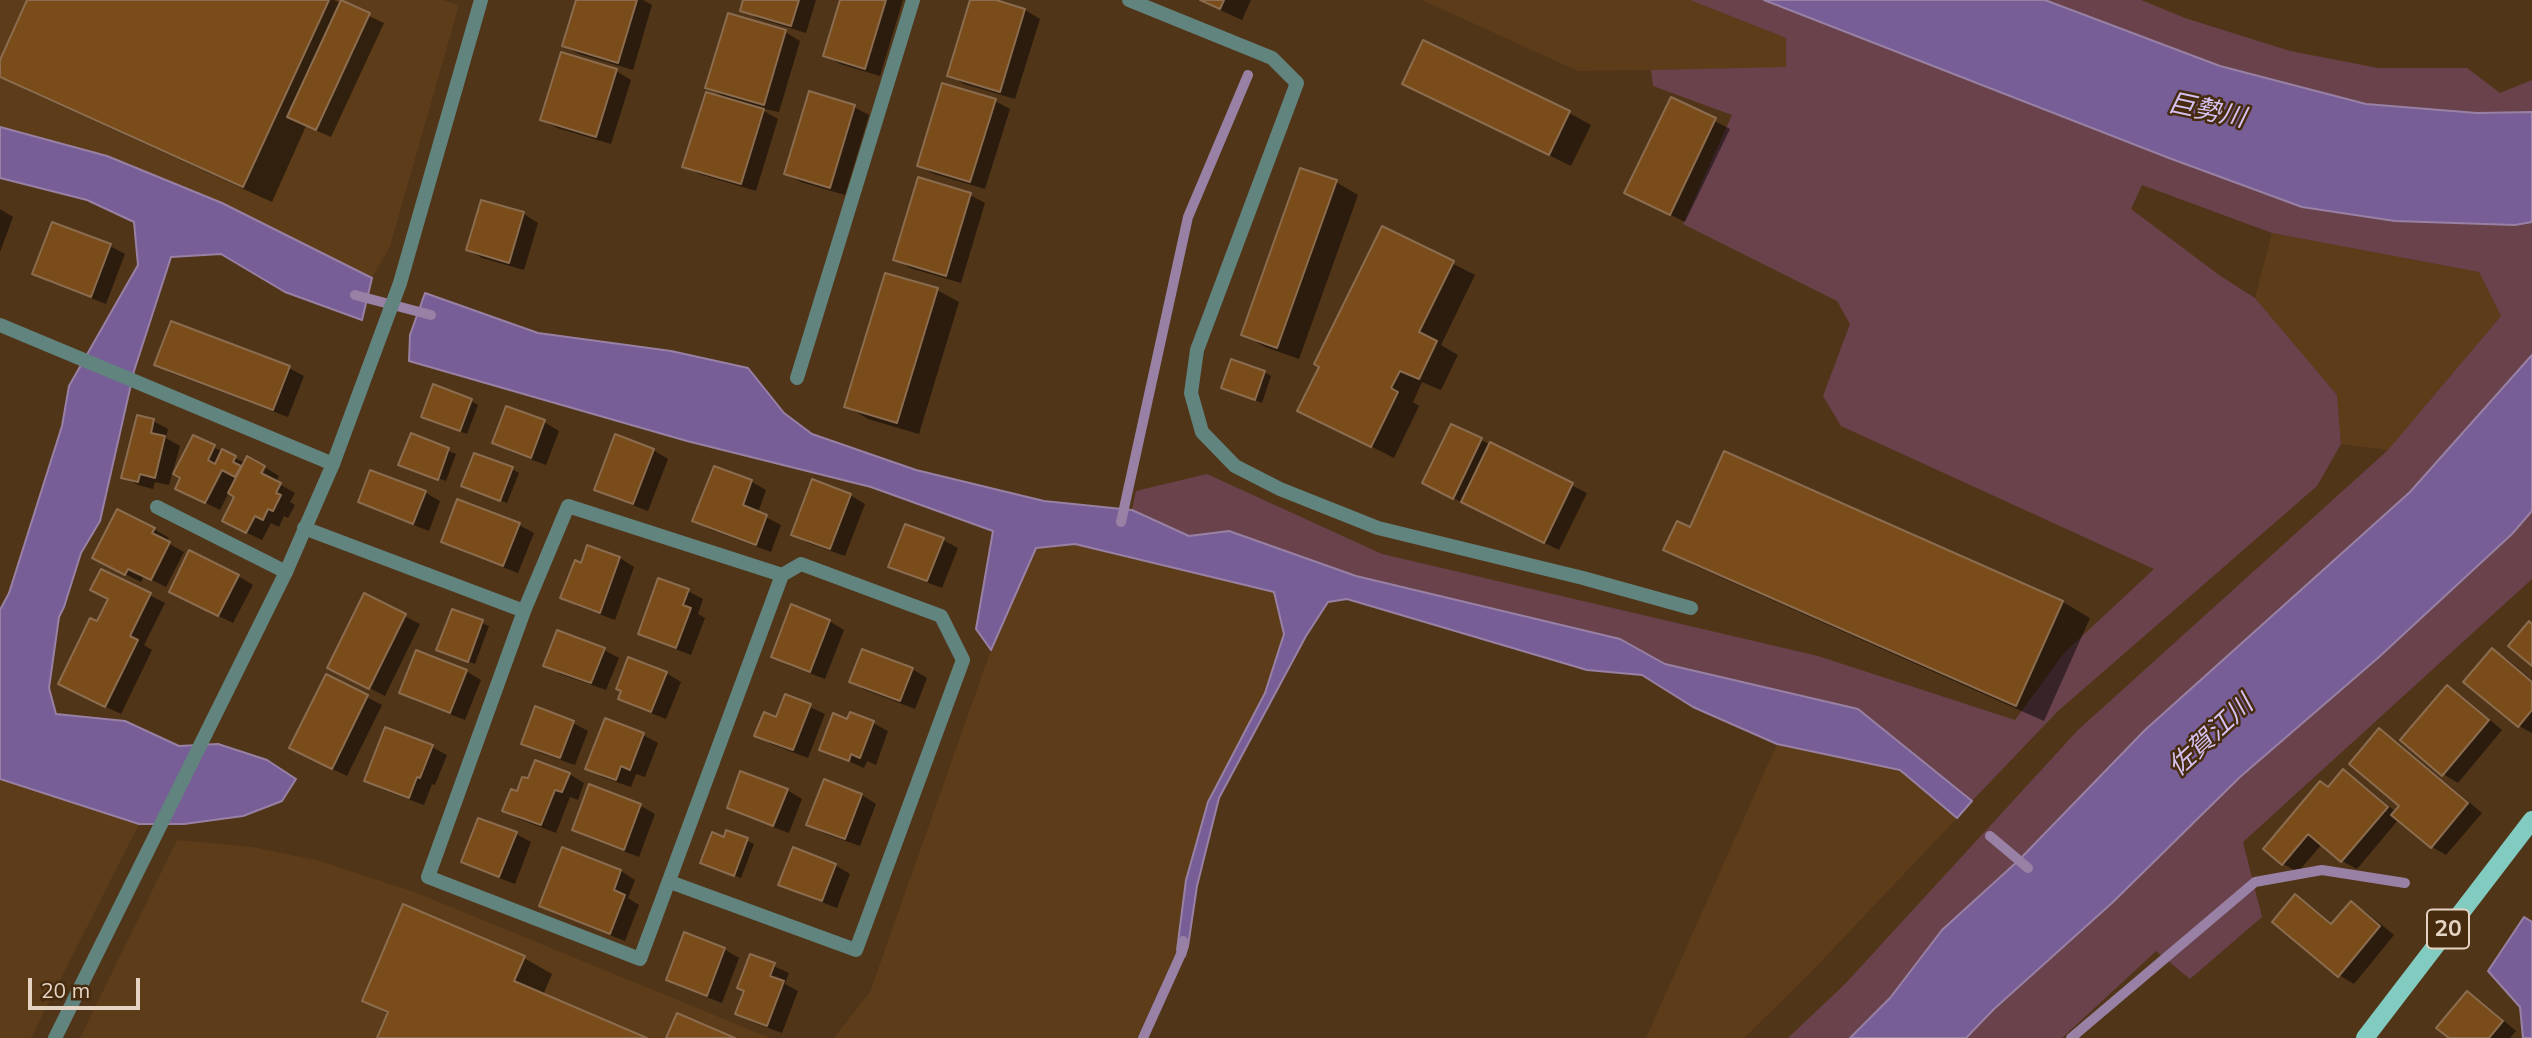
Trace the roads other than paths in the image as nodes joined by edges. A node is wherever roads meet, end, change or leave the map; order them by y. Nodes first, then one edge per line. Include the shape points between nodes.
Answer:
1 (481, 0) edge
2 (913, 0) edge
3 (1129, 0) edge
4 (0, 325) edge
5 (797, 378) dead end
6 (333, 464) junction
7 (156, 507) dead end
8 (304, 528) junction
9 (286, 572) junction
10 (782, 575) junction
11 (1691, 608) dead end
12 (524, 611) junction
13 (2530, 826) edge
14 (670, 882) junction
15 (55, 1038) edge
16 (2365, 1038) edge

1 - 6 street via 400,283
2 - 5 street
3 - 11 street via 1272,58 1297,83 1196,350 1191,393 1202,432 1235,466 1378,528
4 - 6 street
6 - 8 street
7 - 9 street
8 - 9 street
8 - 12 street
9 - 15 street
10 - 12 street via 568,506
10 - 14 street
10 - 14 street via 801,564 942,616 963,660 856,950
12 - 14 street via 428,877 640,959
13 - 16 main road, 20

